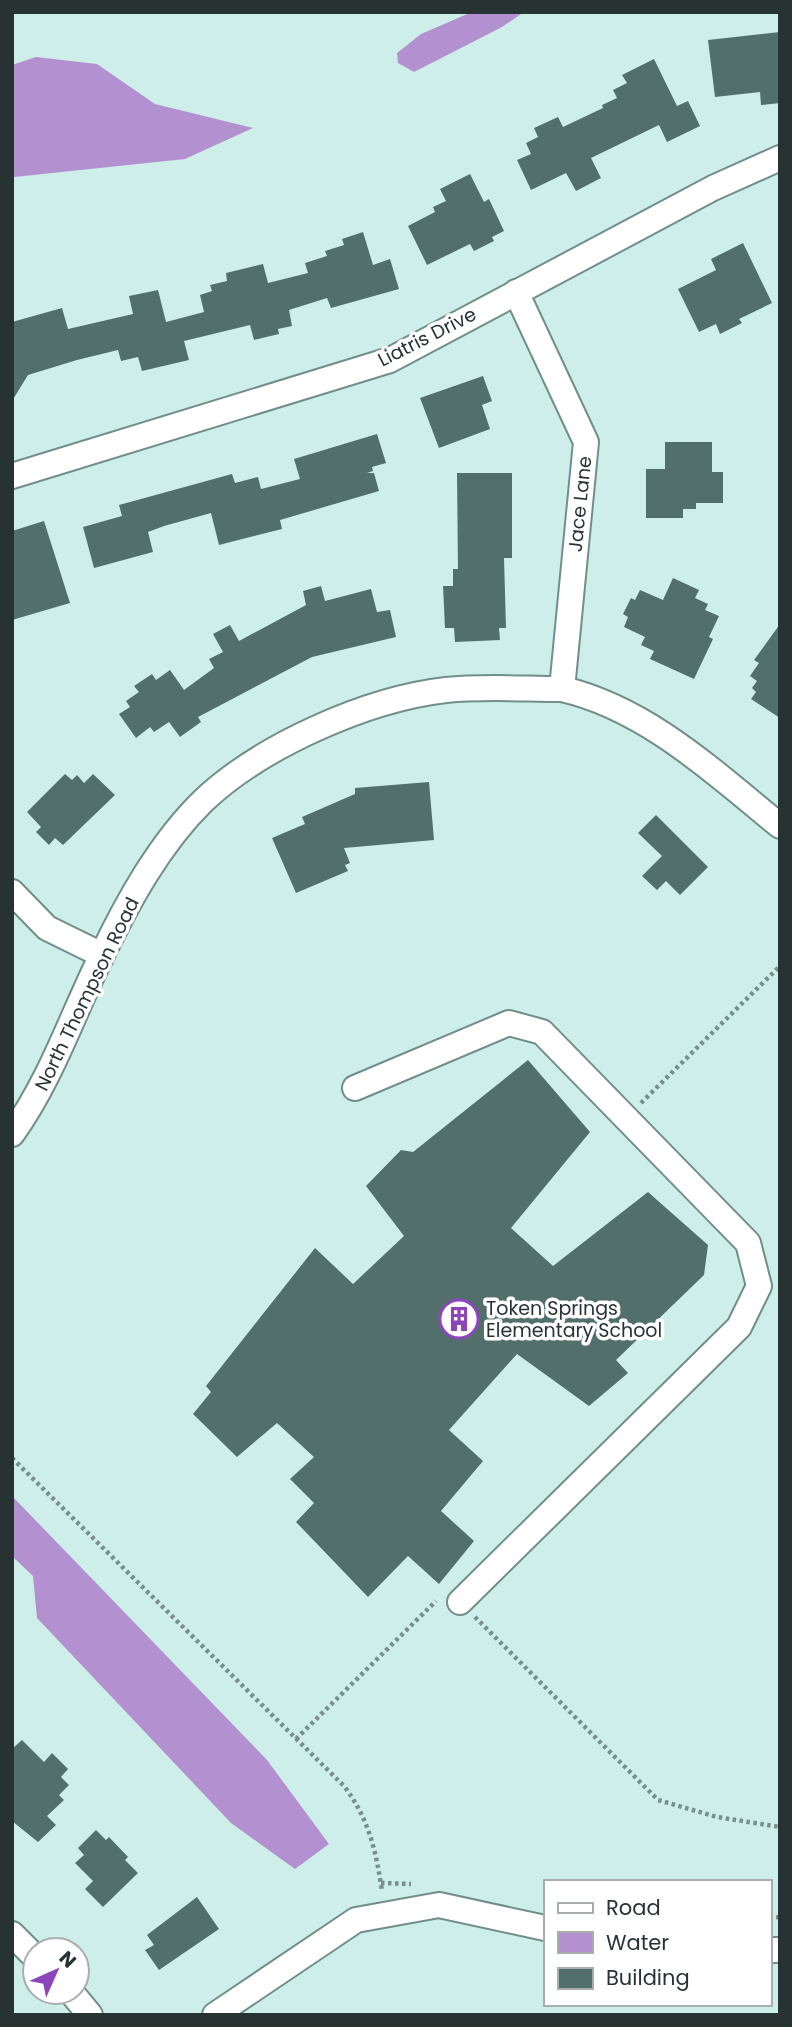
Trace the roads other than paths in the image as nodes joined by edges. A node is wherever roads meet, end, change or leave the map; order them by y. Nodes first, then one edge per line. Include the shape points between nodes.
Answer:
1 (780, 158) edge
2 (516, 292) junction
3 (12, 476) edge
4 (562, 689) junction
5 (780, 826) edge
6 (12, 892) edge
7 (102, 955) junction
8 (355, 1088) dead end
9 (12, 1134) edge
10 (460, 1602) road end
11 (544, 1928) edge
12 (215, 2015) edge

1 - 2 street, Liatris Drive via 713,188
2 - 3 street, Liatris Drive via 390,360
2 - 4 street, Jace Lane via 586,442
4 - 5 street, North Thompson Road via 620,710 692,754
4 - 7 street, North Thompson Road via 446,690 388,703 325,726 264,756 204,800 170,838
6 - 7 street via 47,928
7 - 9 street, North Thompson Road via 54,1065
8 - 10 street via 509,1023 542,1032 748,1243 760,1286 739,1327
11 - 12 street via 439,1905 356,1920

